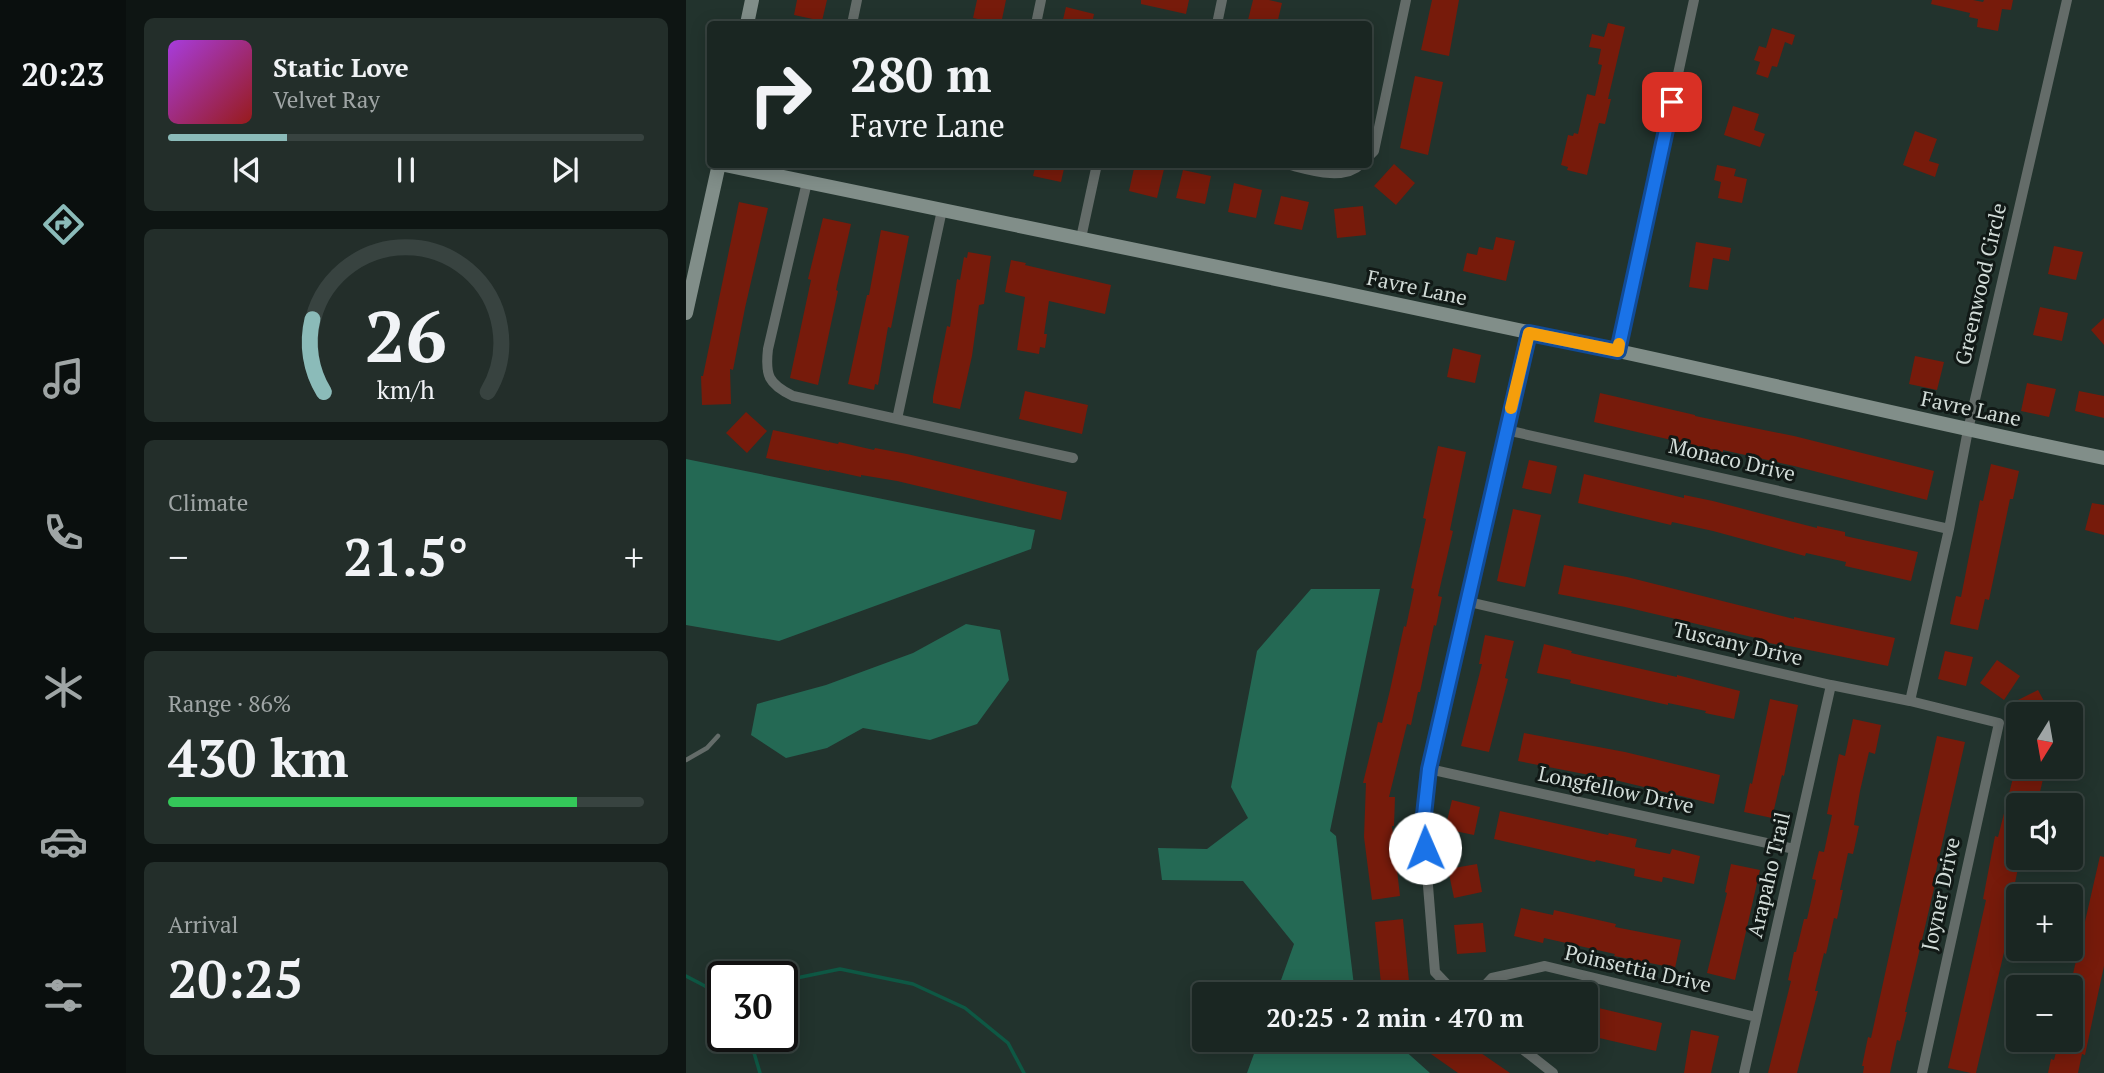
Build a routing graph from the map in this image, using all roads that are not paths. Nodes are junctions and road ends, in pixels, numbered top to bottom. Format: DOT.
graph roads {
  1 [pos="752,0"];
  2 [pos="857,0"];
  3 [pos="1041,0"];
  4 [pos="1222,0"];
  5 [pos="1406,0"];
  6 [pos="1694,0"];
  7 [pos="2067,0"];
  8 [pos="748,21"];
  9 [pos="853,21"];
  10 [pos="1037,21"];
  11 [pos="1218,21"];
  12 [pos="1372,153"];
  13 [pos="719,168"];
  14 [pos="739,168"];
  15 [pos="1096,168"];
  16 [pos="1302,168"];
  17 [pos="1356,168"];
  18 [pos="807,182"];
  19 [pos="942,209"];
  20 [pos="1081,238"];
  21 [pos="686,313"];
  22 [pos="1529,333"];
  23 [pos="1618,351"];
  24 [pos="897,419"];
  25 [pos="1506,430"];
  26 [pos="1968,430"];
  27 [pos="1073,458"];
  28 [pos="2104,458"];
  29 [pos="1949,529"];
  30 [pos="1469,602"];
  31 [pos="1831,685"];
  32 [pos="1910,701"];
  33 [pos="1999,723"];
  34 [pos="718,736"];
  35 [pos="686,760"];
  36 [pos="1429,769"];
  37 [pos="1794,849"];
  38 [pos="1445,982"];
  39 [pos="1488,982"];
  40 [pos="1756,1017"];
  41 [pos="1526,1052"];
  42 [pos="1553,1073"];
  43 [pos="1744,1073"];
  44 [pos="1922,1073"];
  1 -- 8 [label="street"];
  2 -- 9 [label="street"];
  3 -- 10 [label="street"];
  4 -- 11 [label="street"];
  5 -- 12 [label="street"];
  6 -- 23 [label="street"];
  7 -- 26 [label="street, Greenwood Circle"];
  13 -- 21 [label="street"];
  14 -- 18 [label="street, Favre Lane"];
  15 -- 20 [label="street"];
  16 -- 17 [label="street"];
  18 -- 19 [label="street, Favre Lane"];
  18 -- 24 [label="street"];
  19 -- 20 [label="street, Favre Lane"];
  19 -- 24 [label="street"];
  20 -- 22 [label="street, Favre Lane"];
  22 -- 23 [label="street, Favre Lane"];
  22 -- 25 [label="street"];
  23 -- 26 [label="street, Favre Lane"];
  24 -- 27 [label="street"];
  25 -- 29 [label="street, Monaco Drive"];
  25 -- 30 [label="street"];
  26 -- 28 [label="street, Favre Lane"];
  26 -- 29 [label="street, Greenwood Circle"];
  29 -- 32 [label="street, Greenwood Circle"];
  30 -- 31 [label="street, Tuscany Drive"];
  30 -- 36 [label="street"];
  31 -- 32 [label="street, Tuscany Drive"];
  31 -- 37 [label="street, Arapaho Trail"];
  32 -- 33 [label="street, Tuscany Drive"];
  33 -- 44 [label="street, Joyner Drive"];
  34 -- 35 [label="lane"];
  36 -- 37 [label="street, Longfellow Drive"];
  36 -- 38 [label="street"];
  37 -- 40 [label="street, Arapaho Trail"];
  39 -- 40 [label="street, Poinsettia Drive"];
  40 -- 43 [label="street, Arapaho Trail"];
  41 -- 42 [label="street"];
}
